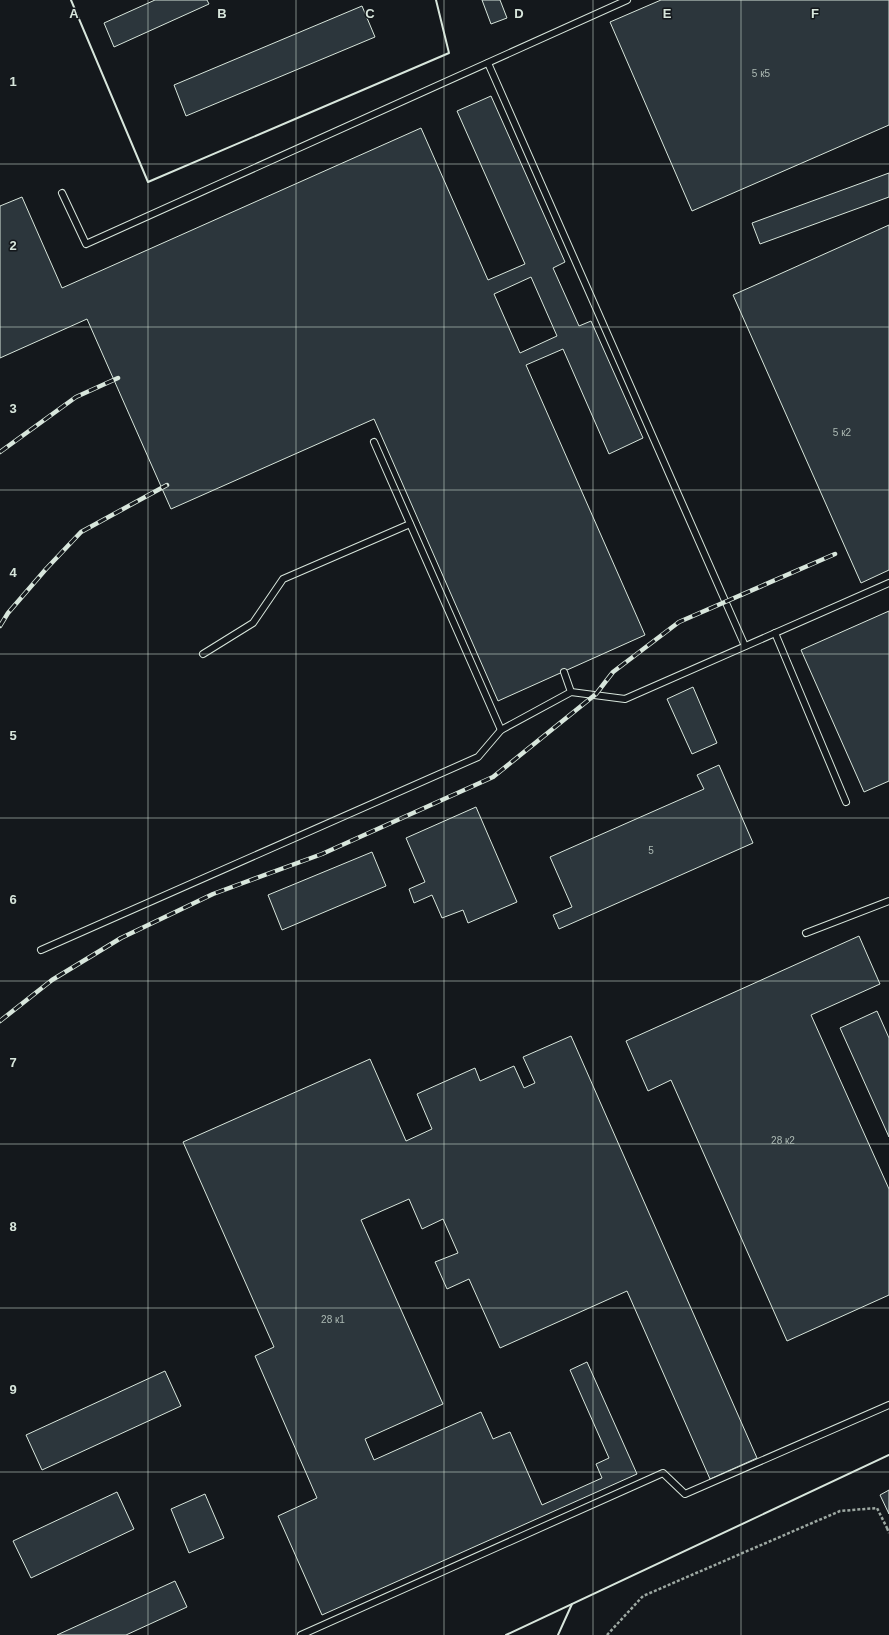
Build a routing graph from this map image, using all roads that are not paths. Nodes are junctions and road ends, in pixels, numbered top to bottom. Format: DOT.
graph roads {
  1 [pos="627,0"];
  2 [pos="488,63"];
  3 [pos="62,193"];
  4 [pos="374,442"];
  5 [pos="410,524"];
  6 [pos="889,583"];
  7 [pos="775,633"];
  8 [pos="745,646"];
  9 [pos="203,654"];
  10 [pos="564,672"];
  11 [pos="572,692"];
  12 [pos="501,730"];
  13 [pos="846,802"];
  14 [pos="889,901"];
  15 [pos="806,933"];
  16 [pos="41,950"];
  17 [pos="889,1405"];
  18 [pos="301,1635"];
  1 -- 2 [label="lane"];
  2 -- 3 [label="lane"];
  2 -- 8 [label="lane"];
  4 -- 5 [label="lane"];
  5 -- 9 [label="lane"];
  5 -- 12 [label="lane"];
  6 -- 7 [label="lane"];
  7 -- 8 [label="lane"];
  7 -- 13 [label="lane"];
  8 -- 11 [label="lane"];
  10 -- 11 [label="lane"];
  11 -- 12 [label="lane"];
  12 -- 16 [label="lane"];
  14 -- 15 [label="lane"];
  17 -- 18 [label="lane"];
}
